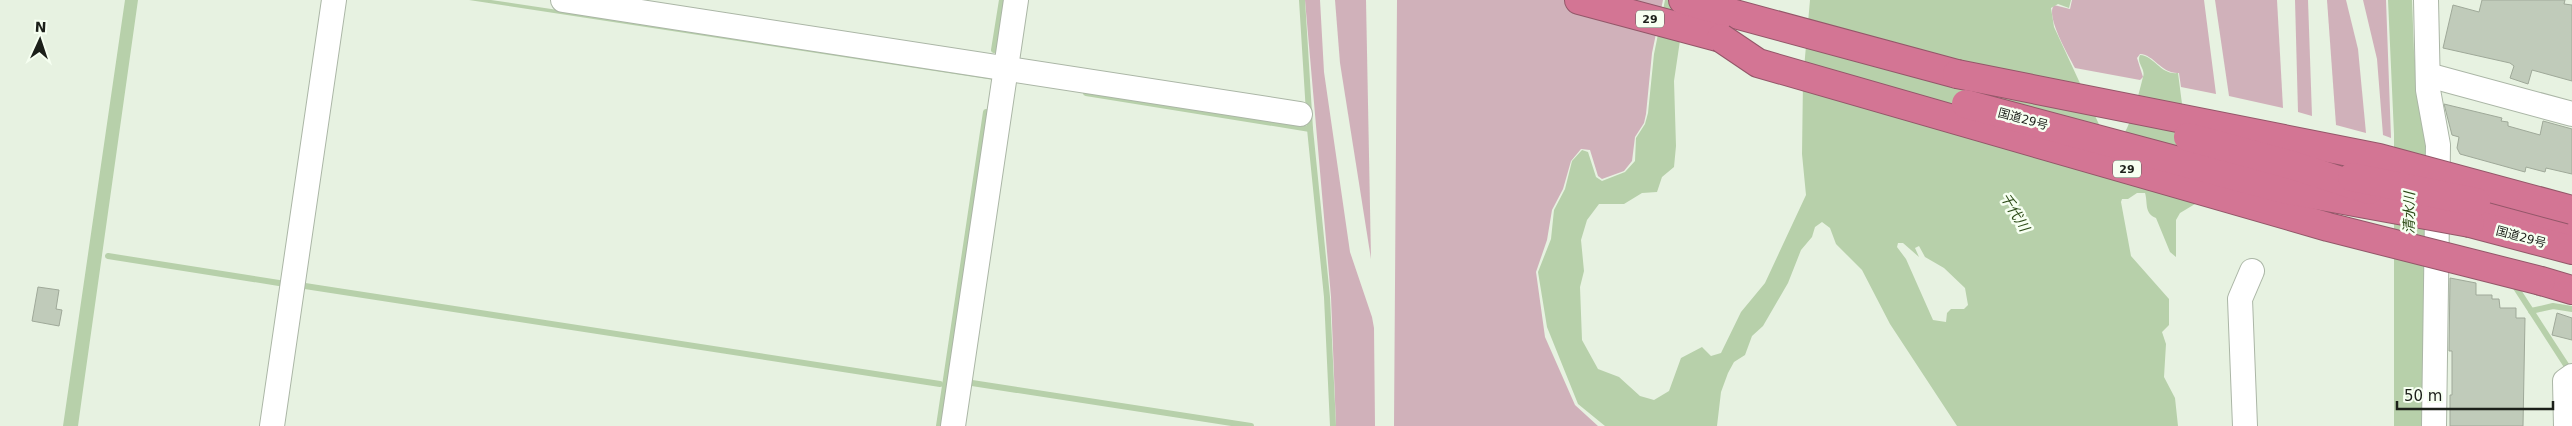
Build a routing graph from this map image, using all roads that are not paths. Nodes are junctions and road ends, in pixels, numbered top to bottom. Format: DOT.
graph roads {
  1 [pos="334,0"];
  2 [pos="564,0"];
  3 [pos="1016,0"];
  4 [pos="1579,0"];
  5 [pos="1683,0"];
  6 [pos="2426,0"];
  7 [pos="1721,38"];
  8 [pos="1005,67"];
  9 [pos="1957,74"];
  10 [pos="2428,75"];
  11 [pos="1300,114"];
  12 [pos="2572,114"];
  13 [pos="2572,210"];
  14 [pos="2473,213"];
  15 [pos="2572,229"];
  16 [pos="2572,250"];
  17 [pos="2252,271"];
  18 [pos="2572,290"];
  19 [pos="2572,376"];
  20 [pos="272,426"];
  21 [pos="953,426"];
  22 [pos="2245,426"];
  23 [pos="2434,426"];
  24 [pos="2566,426"];
  1 -- 20 [label="street"];
  2 -- 8 [label="street"];
  3 -- 8 [label="street"];
  4 -- 7 [label="highway, 国道29号 / 29"];
  5 -- 9 [label="highway, 国道29号 / 29"];
  6 -- 10 [label="street"];
  7 -- 14 [label="highway, 国道29号 / 29, bridge"];
  7 -- 18 [label="highway, 29, bridge"];
  8 -- 11 [label="street"];
  8 -- 21 [label="street"];
  9 -- 13 [label="highway, 29, bridge"];
  9 -- 14 [label="highway, 国道29号 / 29, bridge"];
  10 -- 12 [label="street"];
  10 -- 23 [label="street"];
  14 -- 15 [label="highway, 29"];
  14 -- 16 [label="highway, 国道29号 / 29"];
  17 -- 22 [label="street"];
  19 -- 24 [label="street"];
}
